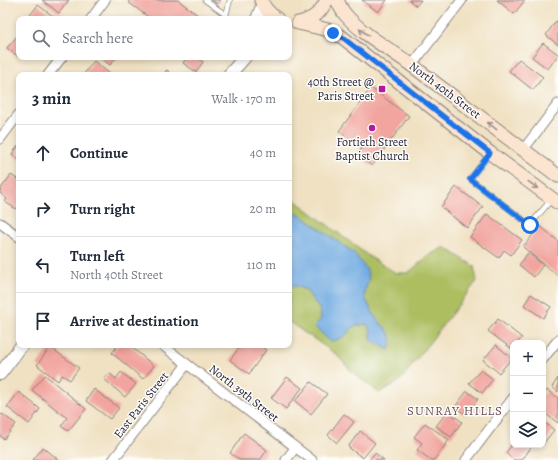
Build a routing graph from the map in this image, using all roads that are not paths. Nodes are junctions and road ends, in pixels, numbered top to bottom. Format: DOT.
graph roads {
  1 [pos="105,0"];
  2 [pos="205,0"];
  3 [pos="230,0"];
  4 [pos="327,0"];
  5 [pos="336,0"];
  6 [pos="462,0"];
  7 [pos="262,2"];
  8 [pos="93,16"];
  9 [pos="225,16"];
  10 [pos="226,16"];
  11 [pos="258,16"];
  12 [pos="273,16"];
  13 [pos="293,23"];
  14 [pos="60,60"];
  15 [pos="237,60"];
  16 [pos="242,60"];
  17 [pos="412,65"];
  18 [pos="50,72"];
  19 [pos="231,72"];
  20 [pos="231,72"];
  21 [pos="558,104"];
  22 [pos="16,118"];
  23 [pos="0,139"];
  24 [pos="523,150"];
  25 [pos="490,153"];
  26 [pos="558,176"];
  27 [pos="555,201"];
  28 [pos="0,223"];
  29 [pos="16,235"];
  30 [pos="558,340"];
  31 [pos="20,348"];
  32 [pos="166,348"];
  33 [pos="546,356"];
  34 [pos="187,364"];
  35 [pos="0,374"];
  36 [pos="510,402"];
  37 [pos="295,448"];
  38 [pos="113,460"];
  39 [pos="286,460"];
  40 [pos="312,460"];
  41 [pos="466,460"];
  1 -- 8 [label="street"];
  2 -- 9 [label="lane"];
  3 -- 10 [label="lane"];
  4 -- 13 [label="main road"];
  17 -- 5 [label="main road, North 40th Street, one-way"];
  6 -- 17 [label="street"];
  7 -- 11 [label="street"];
  7 -- 12 [label="main road"];
  13 -- 25 [label="main road, North 40th Street"];
  14 -- 18 [label="street"];
  15 -- 19 [label="street"];
  16 -- 20 [label="street"];
  24 -- 17 [label="main road, North 40th Street, one-way"];
  21 -- 24 [label="street"];
  22 -- 23 [label="street"];
  24 -- 26 [label="main road, North 40th Street"];
  25 -- 27 [label="main road, North 40th Street, one-way"];
  25 -- 27 [label="lane"];
  28 -- 29 [label="street"];
  30 -- 33 [label="street"];
  31 -- 35 [label="street"];
  32 -- 34 [label="street, North 39th Street"];
  34 -- 37 [label="street, North 39th Street"];
  34 -- 38 [label="street, East Paris Street"];
  36 -- 41 [label="street"];
  37 -- 39 [label="street"];
  37 -- 40 [label="street, North 39th Street"];
}
